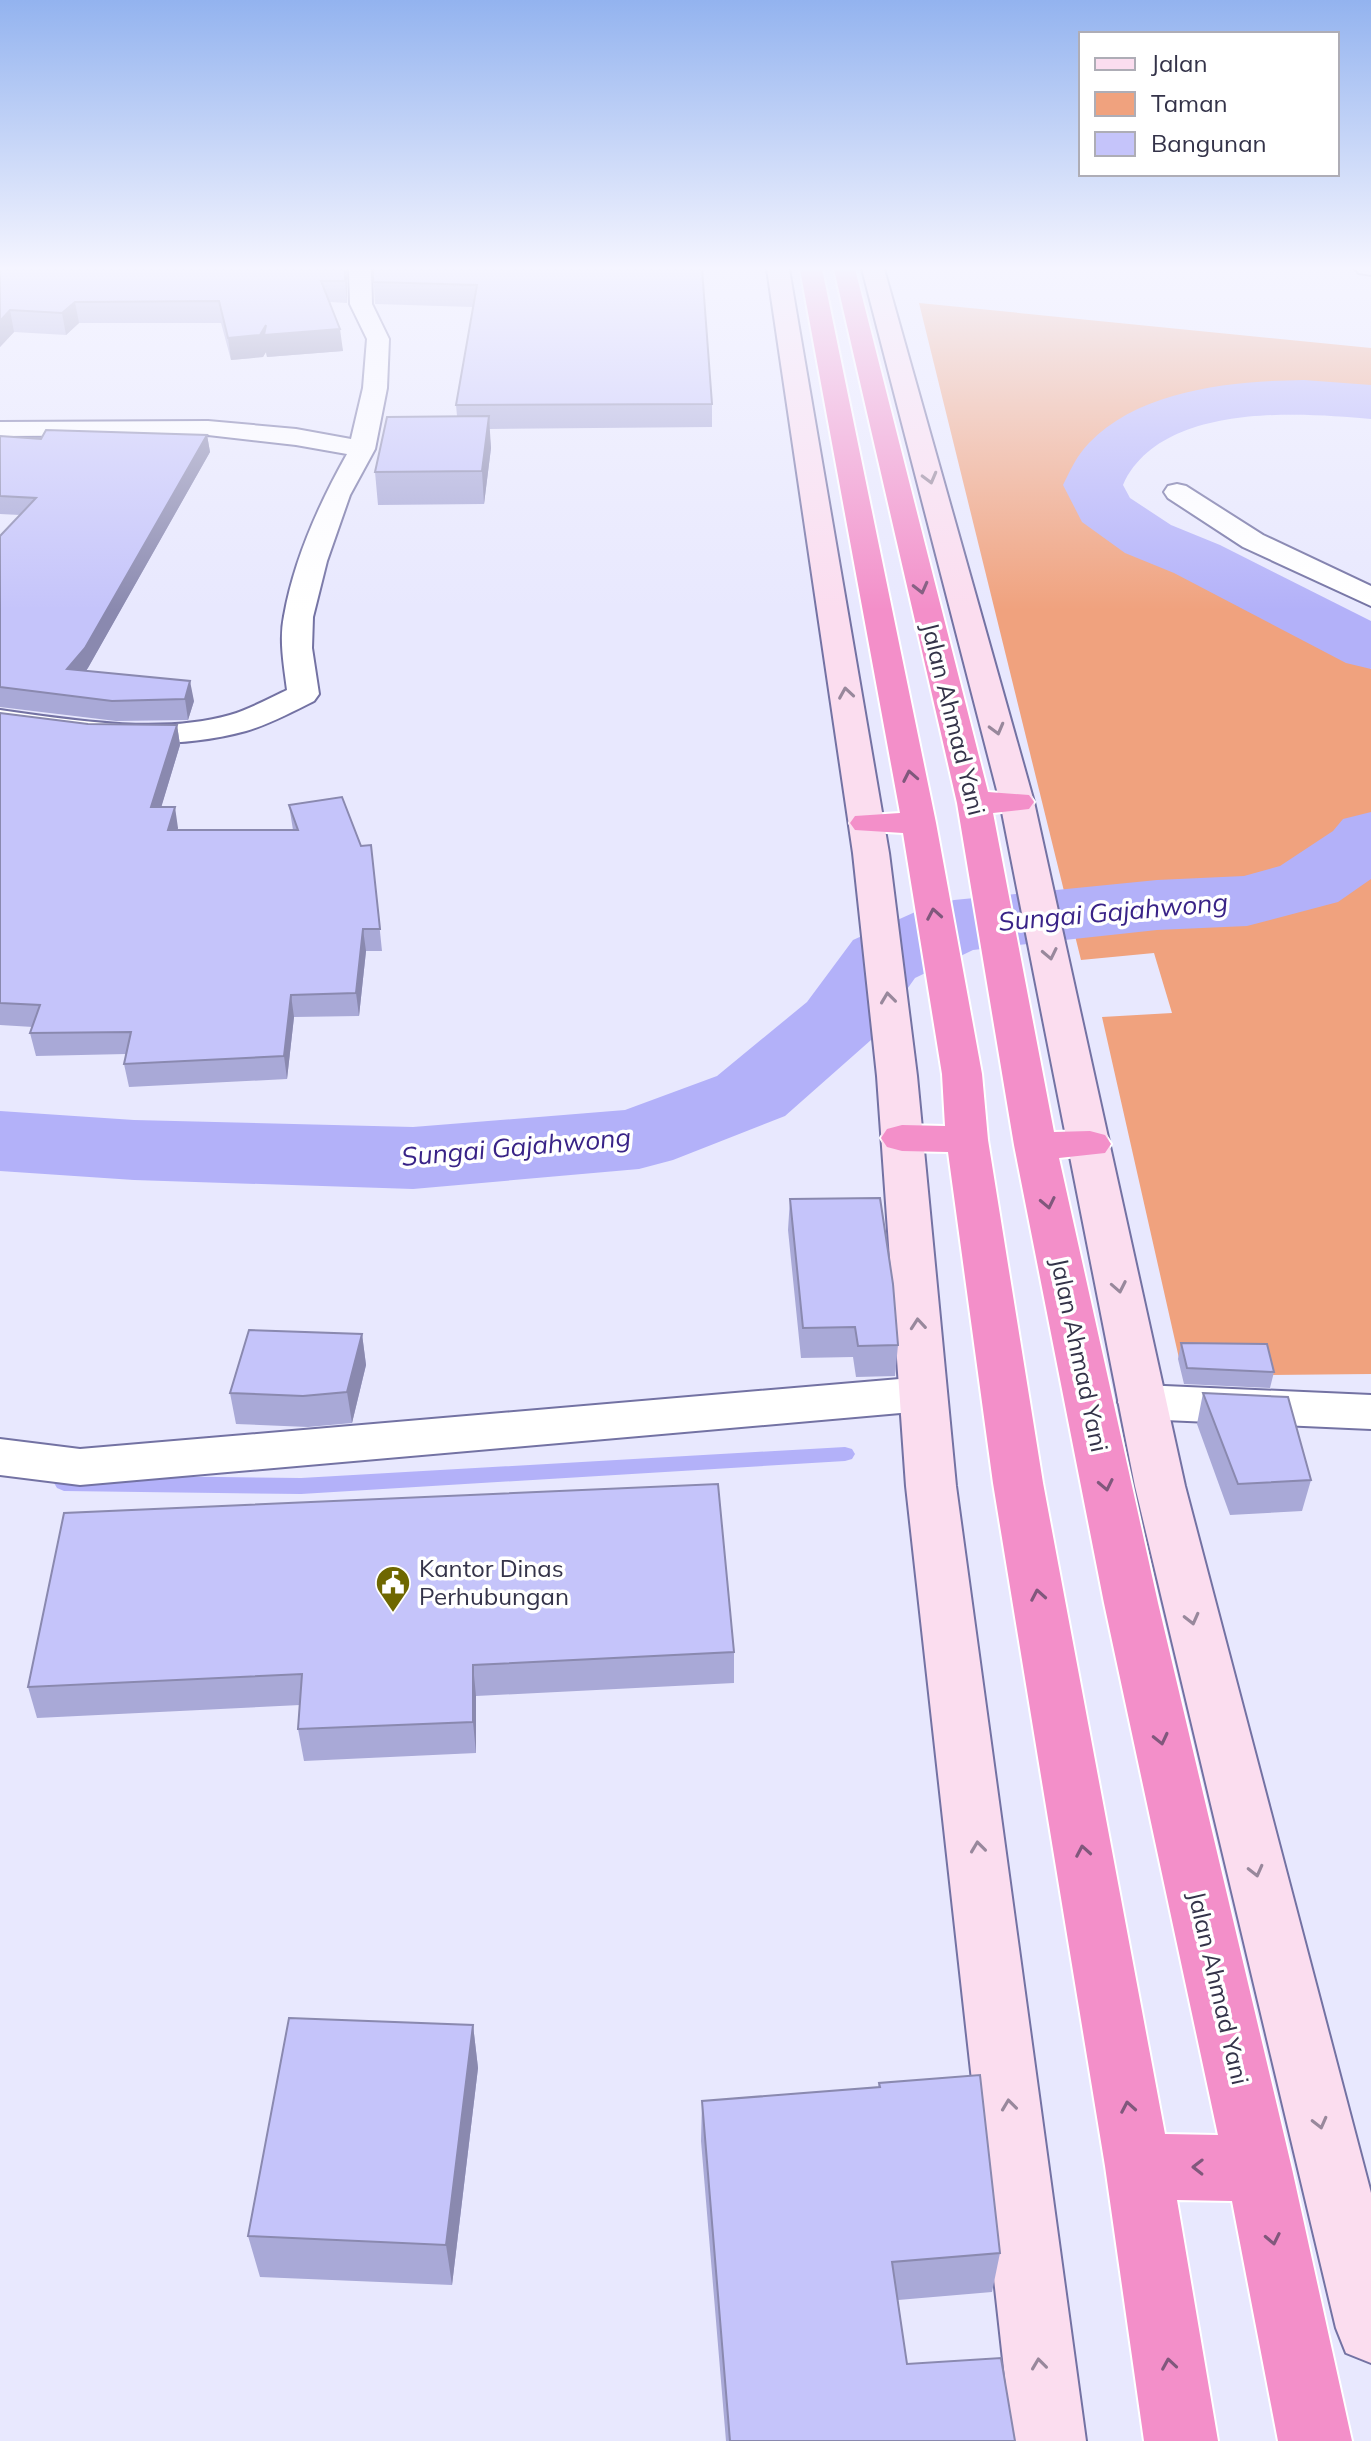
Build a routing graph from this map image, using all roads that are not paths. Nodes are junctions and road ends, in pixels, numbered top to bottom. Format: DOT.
graph roads {
  1 [pos="375,383"];
  2 [pos="796,383"];
  3 [pos="833,383"];
  4 [pos="870,383"];
  5 [pos="904,383"];
  6 [pos="0,429"];
  7 [pos="362,449"];
  8 [pos="1177,492"];
  9 [pos="1371,597"];
  10 [pos="0,720"];
  11 [pos="1017,802"];
  12 [pos="974,803"];
  13 [pos="869,838"];
  14 [pos="921,838"];
  15 [pos="1049,1072"];
  16 [pos="902,1138"];
  17 [pos="967,1140"];
  18 [pos="1090,1144"];
  19 [pos="1035,1145"];
  20 [pos="923,1394"];
  21 [pos="1142,1402"];
  22 [pos="1371,1412"];
  23 [pos="0,1457"];
  24 [pos="1138,2166"];
  25 [pos="1259,2169"];
  26 [pos="1371,2328"];
  27 [pos="1049,2441"];
  28 [pos="1181,2441"];
  29 [pos="1315,2441"];
  1 -- 7 [label="street"];
  13 -- 2 [label="street, one-way"];
  14 -- 3 [label="highway, Jalan Ahmad Yani, one-way"];
  4 -- 12 [label="highway, Jalan Ahmad Yani, one-way"];
  5 -- 11 [label="street, one-way"];
  6 -- 7 [label="street"];
  7 -- 10 [label="street"];
  8 -- 9 [label="street"];
  11 -- 12 [label="highway"];
  11 -- 15 [label="street, one-way"];
  12 -- 15 [label="highway, Jalan Ahmad Yani"];
  13 -- 14 [label="highway"];
  16 -- 13 [label="street, one-way"];
  17 -- 14 [label="highway, Jalan Ahmad Yani, one-way"];
  15 -- 18 [label="street"];
  15 -- 19 [label="highway, Jalan Ahmad Yani"];
  16 -- 17 [label="highway"];
  20 -- 16 [label="street, one-way"];
  24 -- 17 [label="highway, Jalan Ahmad Yani, one-way"];
  18 -- 19 [label="highway"];
  18 -- 21 [label="street, one-way"];
  19 -- 25 [label="highway, Jalan Ahmad Yani, one-way"];
  20 -- 23 [label="street"];
  27 -- 20 [label="street, one-way"];
  21 -- 22 [label="street"];
  21 -- 26 [label="street, one-way"];
  25 -- 24 [label="highway, one-way"];
  28 -- 24 [label="highway, Jalan Ahmad Yani, one-way"];
  25 -- 29 [label="highway, Jalan Ahmad Yani, one-way"];
}
